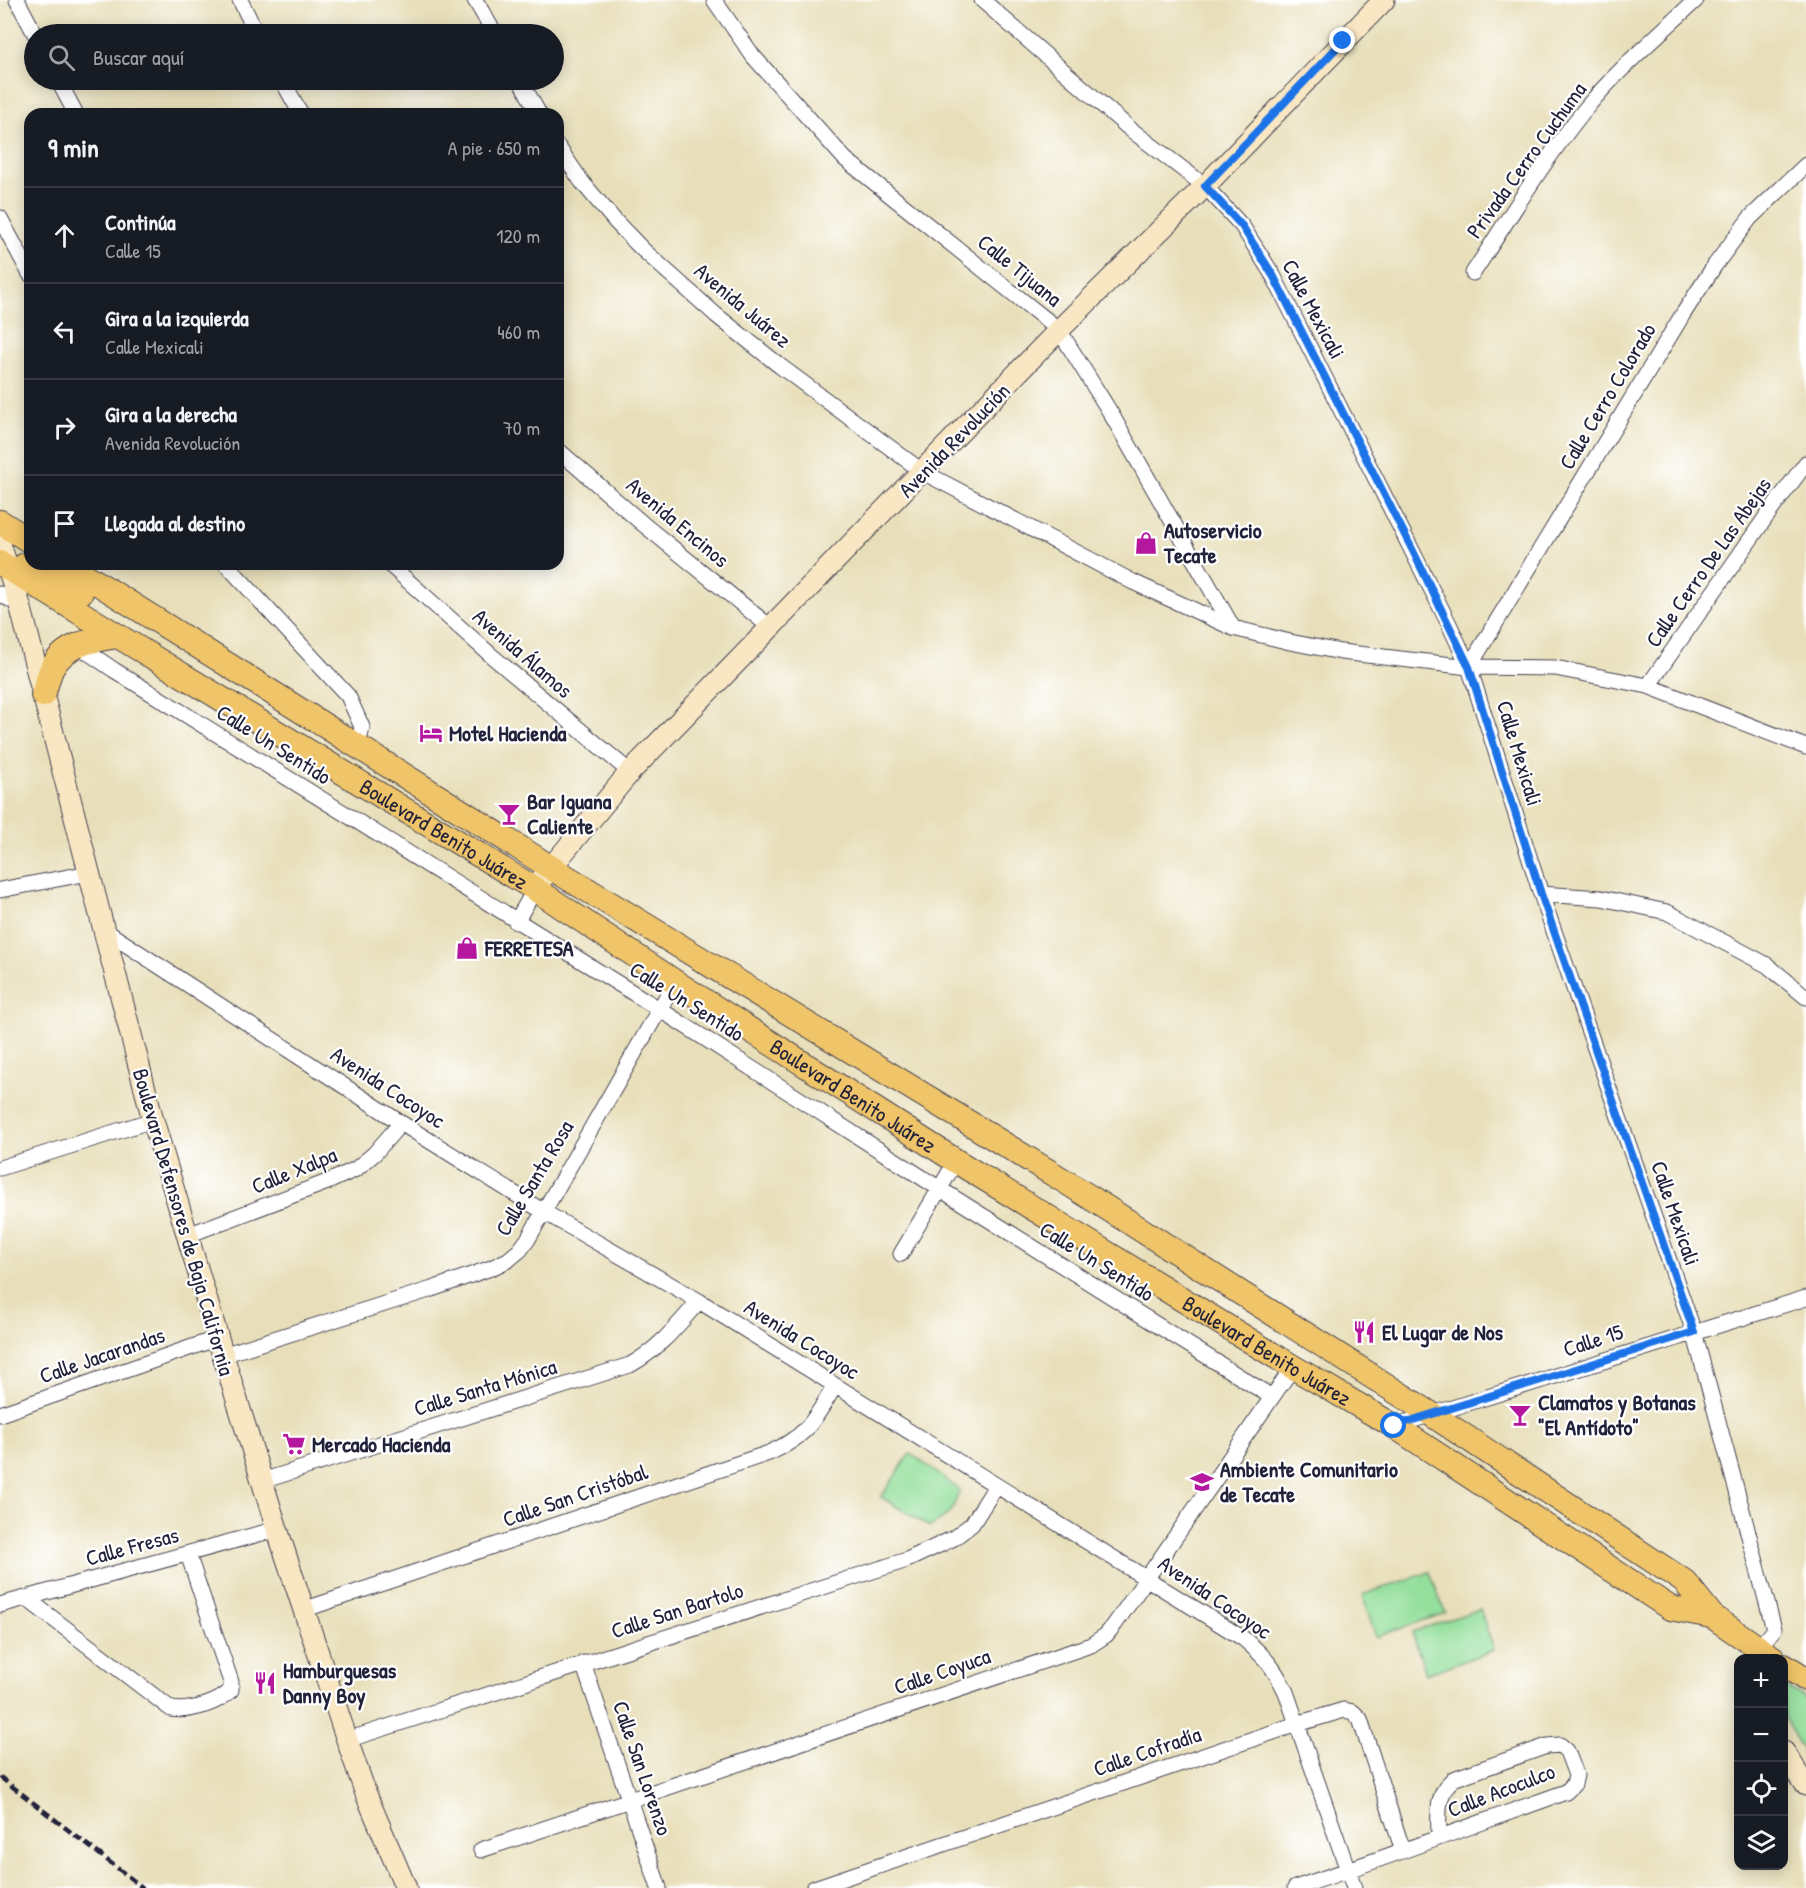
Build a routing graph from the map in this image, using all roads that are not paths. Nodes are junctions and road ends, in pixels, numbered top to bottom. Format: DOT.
graph roads {
  1 [pos="17,0"];
  2 [pos="240,0"];
  3 [pos="475,0"];
  4 [pos="714,0"];
  5 [pos="982,0"];
  6 [pos="1384,0"];
  7 [pos="1696,0"];
  8 [pos="30,24"];
  9 [pos="252,24"];
  10 [pos="489,24"];
  11 [pos="63,90"];
  12 [pos="288,90"];
  13 [pos="526,90"];
  14 [pos="73,108"];
  15 [pos="298,108"];
  16 [pos="536,108"];
  17 [pos="564,156"];
  18 [pos="1806,165"];
  19 [pos="1205,186"];
  20 [pos="0,218"];
  21 [pos="24,263"];
  22 [pos="1473,273"];
  23 [pos="1059,330"];
  24 [pos="564,455"];
  25 [pos="1806,463"];
  26 [pos="923,472"];
  27 [pos="0,522"];
  28 [pos="24,537"];
  29 [pos="0,544"];
  30 [pos="24,565"];
  31 [pos="8,567"];
  32 [pos="44,570"];
  33 [pos="77,570"];
  34 [pos="231,570"];
  35 [pos="396,570"];
  36 [pos="0,594"];
  37 [pos="20,605"];
  38 [pos="134,606"];
  39 [pos="770,627"];
  40 [pos="1233,628"];
  41 [pos="118,636"];
  42 [pos="77,645"];
  43 [pos="1469,667"];
  44 [pos="1648,686"];
  45 [pos="44,695"];
  46 [pos="358,747"];
  47 [pos="1806,747"];
  48 [pos="630,772"];
  49 [pos="550,867"];
  50 [pos="89,873"];
  51 [pos="535,889"];
  52 [pos="0,890"];
  53 [pos="1541,894"];
  54 [pos="516,922"];
  55 [pos="104,930"];
  56 [pos="675,982"];
  57 [pos="1806,997"];
  58 [pos="659,1009"];
  59 [pos="153,1120"];
  60 [pos="401,1123"];
  61 [pos="956,1161"];
  62 [pos="0,1168"];
  63 [pos="940,1189"];
  64 [pos="544,1212"];
  65 [pos="188,1235"];
  66 [pos="901,1254"];
  67 [pos="1806,1298"];
  68 [pos="699,1301"];
  69 [pos="1694,1332"];
  70 [pos="220,1346"];
  71 [pos="1293,1366"];
  72 [pos="834,1386"];
  73 [pos="1272,1397"];
  74 [pos="0,1414"];
  75 [pos="1431,1414"];
  76 [pos="1394,1426"];
  77 [pos="262,1481"];
  78 [pos="996,1486"];
  79 [pos="277,1529"];
  80 [pos="188,1554"];
  81 [pos="1147,1577"];
  82 [pos="27,1598"];
  83 [pos="0,1605"];
  84 [pos="303,1610"];
  85 [pos="1712,1616"];
  86 [pos="1760,1654"];
  87 [pos="1763,1654"];
  88 [pos="583,1663"];
  89 [pos="1788,1668"];
  90 [pos="1806,1679"];
  91 [pos="1297,1724"];
  92 [pos="346,1740"];
  93 [pos="1788,1758"];
  94 [pos="1806,1785"];
  95 [pos="631,1801"];
  96 [pos="1439,1838"];
  97 [pos="481,1850"];
  98 [pos="1403,1851"];
  99 [pos="1348,1871"];
  100 [pos="406,1888"];
  101 [pos="659,1888"];
  102 [pos="814,1888"];
  103 [pos="1295,1888"];
  104 [pos="1354,1888"];
  1 -- 8 [label="street"];
  2 -- 9 [label="street"];
  3 -- 10 [label="street"];
  4 -- 23 [label="street, Calle Tijuana"];
  5 -- 19 [label="street, Calle Mexicali"];
  6 -- 19 [label="main road, Avenida Revolución"];
  7 -- 22 [label="street, Privada Cerro Cuchuma"];
  11 -- 14 [label="street"];
  12 -- 15 [label="street"];
  13 -- 16 [label="street"];
  17 -- 26 [label="street, Avenida Juárez"];
  18 -- 43 [label="street, Calle Cerro Colorado"];
  19 -- 23 [label="main road, Avenida Revolución"];
  19 -- 43 [label="street, Calle Mexicali"];
  20 -- 21 [label="street"];
  23 -- 26 [label="main road, Avenida Revolución"];
  23 -- 40 [label="street, Calle Tijuana"];
  24 -- 39 [label="street, Avenida Encinos"];
  25 -- 44 [label="street, Calle Cerro De Las Abejas"];
  26 -- 39 [label="main road, Avenida Revolución"];
  26 -- 40 [label="street, Avenida Juárez"];
  27 -- 28 [label="main road"];
  29 -- 31 [label="main road, Boulevard Defensores de Baja California"];
  30 -- 31 [label="main road"];
  31 -- 37 [label="main road, Boulevard Defensores de Baja California"];
  31 -- 41 [label="main road, Boulevard Benito Juárez"];
  32 -- 38 [label="main road"];
  33 -- 38 [label="main road, Boulevard Benito Juárez"];
  34 -- 46 [label="street"];
  35 -- 48 [label="street, Avenida Álamos"];
  36 -- 37 [label="street"];
  37 -- 45 [label="main road, Boulevard Defensores de Baja California"];
  38 -- 46 [label="main road, Boulevard Benito Juárez"];
  39 -- 48 [label="main road, Avenida Revolución"];
  40 -- 43 [label="street, Avenida Juárez"];
  41 -- 42 [label="main road"];
  41 -- 51 [label="main road, Boulevard Benito Juárez"];
  42 -- 45 [label="main road"];
  42 -- 54 [label="street, Calle Un Sentido"];
  43 -- 44 [label="street, Avenida Juárez"];
  43 -- 53 [label="street, Calle Mexicali"];
  44 -- 47 [label="street, Avenida Juárez"];
  45 -- 50 [label="main road, Boulevard Defensores de Baja California"];
  46 -- 49 [label="main road, Boulevard Benito Juárez"];
  48 -- 49 [label="main road, Avenida Revolución"];
  49 -- 51 [label="main road, Avenida Revolución"];
  49 -- 75 [label="main road, Boulevard Benito Juárez"];
  50 -- 52 [label="street"];
  50 -- 55 [label="main road, Boulevard Defensores de Baja California"];
  51 -- 54 [label="street"];
  51 -- 56 [label="main road, Boulevard Benito Juárez"];
  53 -- 57 [label="street"];
  53 -- 69 [label="street, Calle Mexicali"];
  54 -- 58 [label="street, Calle Un Sentido"];
  55 -- 59 [label="main road, Boulevard Defensores de Baja California"];
  55 -- 60 [label="street, Avenida Cocoyoc"];
  56 -- 58 [label="street, Calle Santa Rosa"];
  56 -- 61 [label="main road, Boulevard Benito Juárez"];
  58 -- 63 [label="street, Calle Un Sentido"];
  58 -- 64 [label="street, Calle Santa Rosa"];
  59 -- 62 [label="street"];
  59 -- 65 [label="main road, Boulevard Defensores de Baja California"];
  60 -- 64 [label="street, Avenida Cocoyoc"];
  60 -- 65 [label="street, Calle Xalpa"];
  61 -- 63 [label="street"];
  61 -- 71 [label="main road, Boulevard Benito Juárez"];
  63 -- 66 [label="street"];
  63 -- 73 [label="street, Calle Un Sentido"];
  64 -- 68 [label="street, Avenida Cocoyoc"];
  64 -- 70 [label="street, Calle Santa Rosa"];
  65 -- 70 [label="main road, Boulevard Defensores de Baja California"];
  67 -- 69 [label="street, Calle 15"];
  68 -- 72 [label="street, Avenida Cocoyoc"];
  68 -- 77 [label="street, Calle Santa Mónica"];
  69 -- 75 [label="street, Calle 15"];
  69 -- 87 [label="street, Calle Mexicali"];
  70 -- 74 [label="street, Calle Jacarandas"];
  70 -- 77 [label="main road, Boulevard Defensores de Baja California"];
  71 -- 73 [label="street, Calle Coyuca"];
  71 -- 76 [label="main road, Boulevard Benito Juárez"];
  72 -- 78 [label="street, Avenida Cocoyoc"];
  72 -- 84 [label="street, Calle San Cristóbal"];
  73 -- 81 [label="street, Calle Coyuca"];
  75 -- 76 [label="street, Calle 15"];
  75 -- 85 [label="main road, Boulevard Benito Juárez"];
  76 -- 85 [label="main road, Boulevard Benito Juárez"];
  77 -- 79 [label="main road, Boulevard Defensores de Baja California"];
  78 -- 81 [label="street, Avenida Cocoyoc"];
  78 -- 88 [label="street, Calle San Bartolo"];
  79 -- 80 [label="street, Calle Fresas"];
  79 -- 84 [label="main road, Boulevard Defensores de Baja California"];
  80 -- 82 [label="street, Calle Fresas"];
  80 -- 82 [label="street"];
  81 -- 91 [label="street, Avenida Cocoyoc"];
  81 -- 95 [label="street, Calle Coyuca"];
  82 -- 83 [label="street, Calle Fresas"];
  84 -- 92 [label="main road, Boulevard Defensores de Baja California"];
  85 -- 86 [label="main road, Boulevard Benito Juárez"];
  88 -- 92 [label="street, Calle San Bartolo"];
  88 -- 95 [label="street, Calle San Lorenzo"];
  89 -- 90 [label="main road"];
  91 -- 98 [label="street, Calle Cofradía"];
  91 -- 99 [label="street, Avenida Cocoyoc"];
  91 -- 102 [label="street, Calle Cofradía"];
  92 -- 100 [label="main road, Boulevard Defensores de Baja California"];
  93 -- 94 [label="main road"];
  95 -- 97 [label="street, Calle Coyuca"];
  95 -- 101 [label="street, Calle San Lorenzo"];
  96 -- 96 [label="street, Calle Acoculco"];
  96 -- 98 [label="street, Calle Acoculco"];
  98 -- 99 [label="street, Calle Acoculco"];
  99 -- 103 [label="street, Calle Acoculco"];
  99 -- 104 [label="street, Avenida Cocoyoc"];
}
